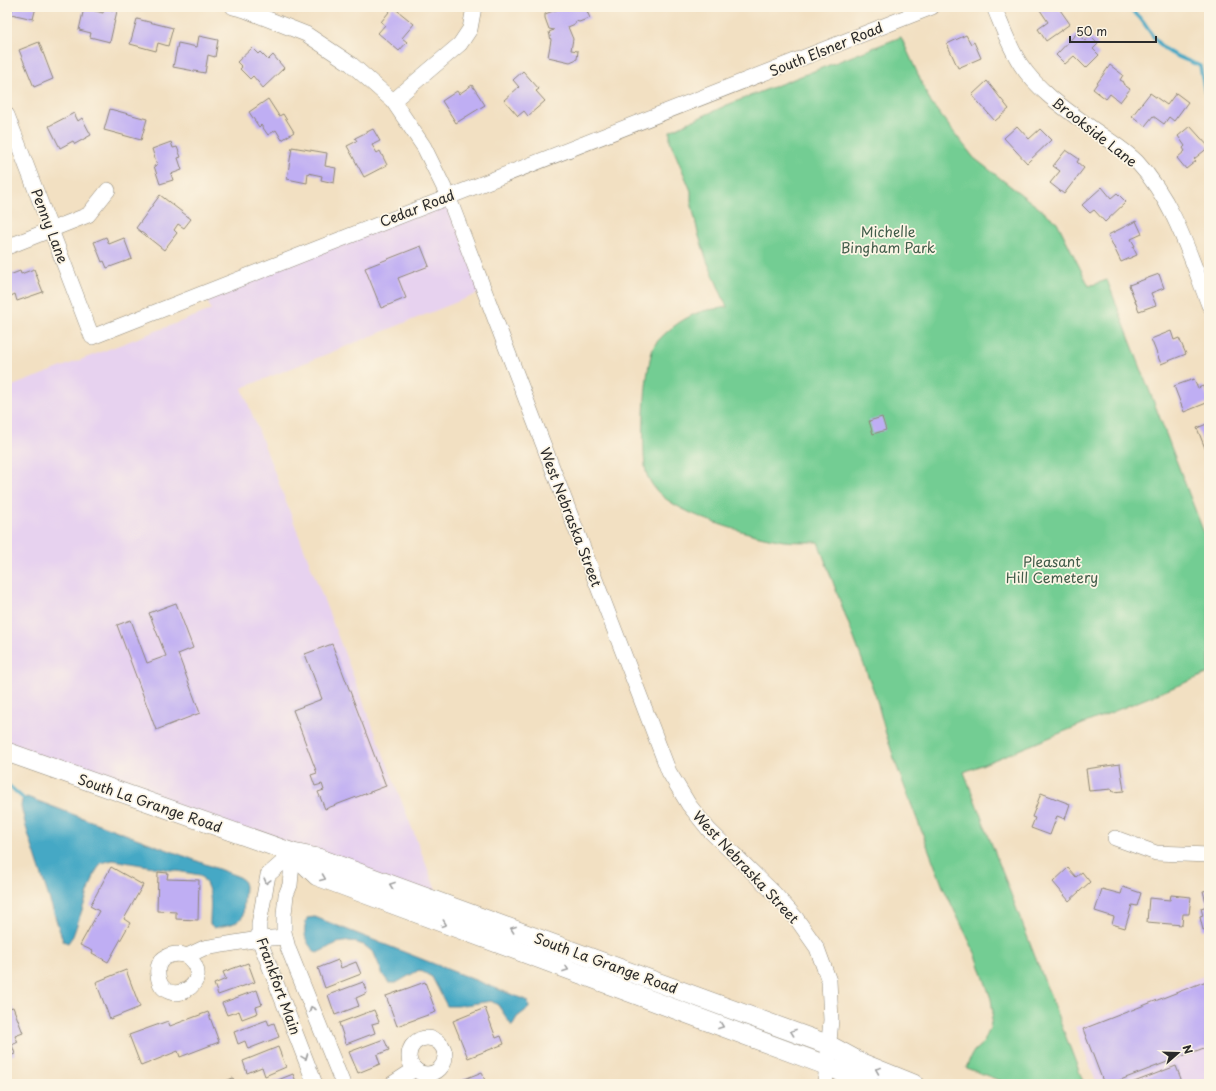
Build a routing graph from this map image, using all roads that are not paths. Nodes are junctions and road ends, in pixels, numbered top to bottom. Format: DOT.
graph roads {
  1 [pos="474,7"];
  2 [pos="932,7"];
  3 [pos="994,7"];
  4 [pos="241,8"];
  5 [pos="743,82"];
  6 [pos="393,101"];
  7 [pos="7,115"];
  8 [pos="108,190"];
  9 [pos="448,196"];
  10 [pos="51,230"];
  11 [pos="7,247"];
  12 [pos="1209,305"];
  13 [pos="92,337"];
  14 [pos="7,752"];
  15 [pos="1115,838"];
  16 [pos="293,853"];
  17 [pos="1209,855"];
  18 [pos="285,937"];
  19 [pos="259,939"];
  20 [pos="188,956"];
  21 [pos="829,1045"];
  22 [pos="415,1069"];
  23 [pos="826,1075"];
  24 [pos="315,1084"];
  25 [pos="343,1084"];
  26 [pos="392,1084"];
  27 [pos="869,1084"];
  28 [pos="914,1084"];
  1 -- 6 [label="street"];
  2 -- 5 [label="street, South Elsner Road"];
  3 -- 12 [label="street, Brookside Lane"];
  4 -- 6 [label="street, West Nebraska Street"];
  5 -- 9 [label="street, Cedar Road"];
  6 -- 9 [label="street, West Nebraska Street"];
  7 -- 10 [label="street, Penny Lane"];
  8 -- 10 [label="street"];
  9 -- 13 [label="street, Cedar Road"];
  9 -- 21 [label="street, West Nebraska Street"];
  10 -- 11 [label="street"];
  10 -- 13 [label="street, Penny Lane"];
  14 -- 16 [label="main road, South La Grange Road"];
  15 -- 17 [label="street"];
  16 -- 18 [label="street, Frankfort Main"];
  16 -- 19 [label="street, Frankfort Main, one-way"];
  21 -- 16 [label="main road, South La Grange Road, one-way"];
  16 -- 23 [label="main road, South La Grange Road, one-way"];
  18 -- 19 [label="street"];
  25 -- 18 [label="street, Frankfort Main, one-way"];
  19 -- 20 [label="street"];
  19 -- 24 [label="street, Frankfort Main, one-way"];
  21 -- 23 [label="street, West Nebraska Street"];
  28 -- 21 [label="main road, South La Grange Road, one-way"];
  22 -- 26 [label="street"];
  23 -- 27 [label="main road, South La Grange Road"];
}
